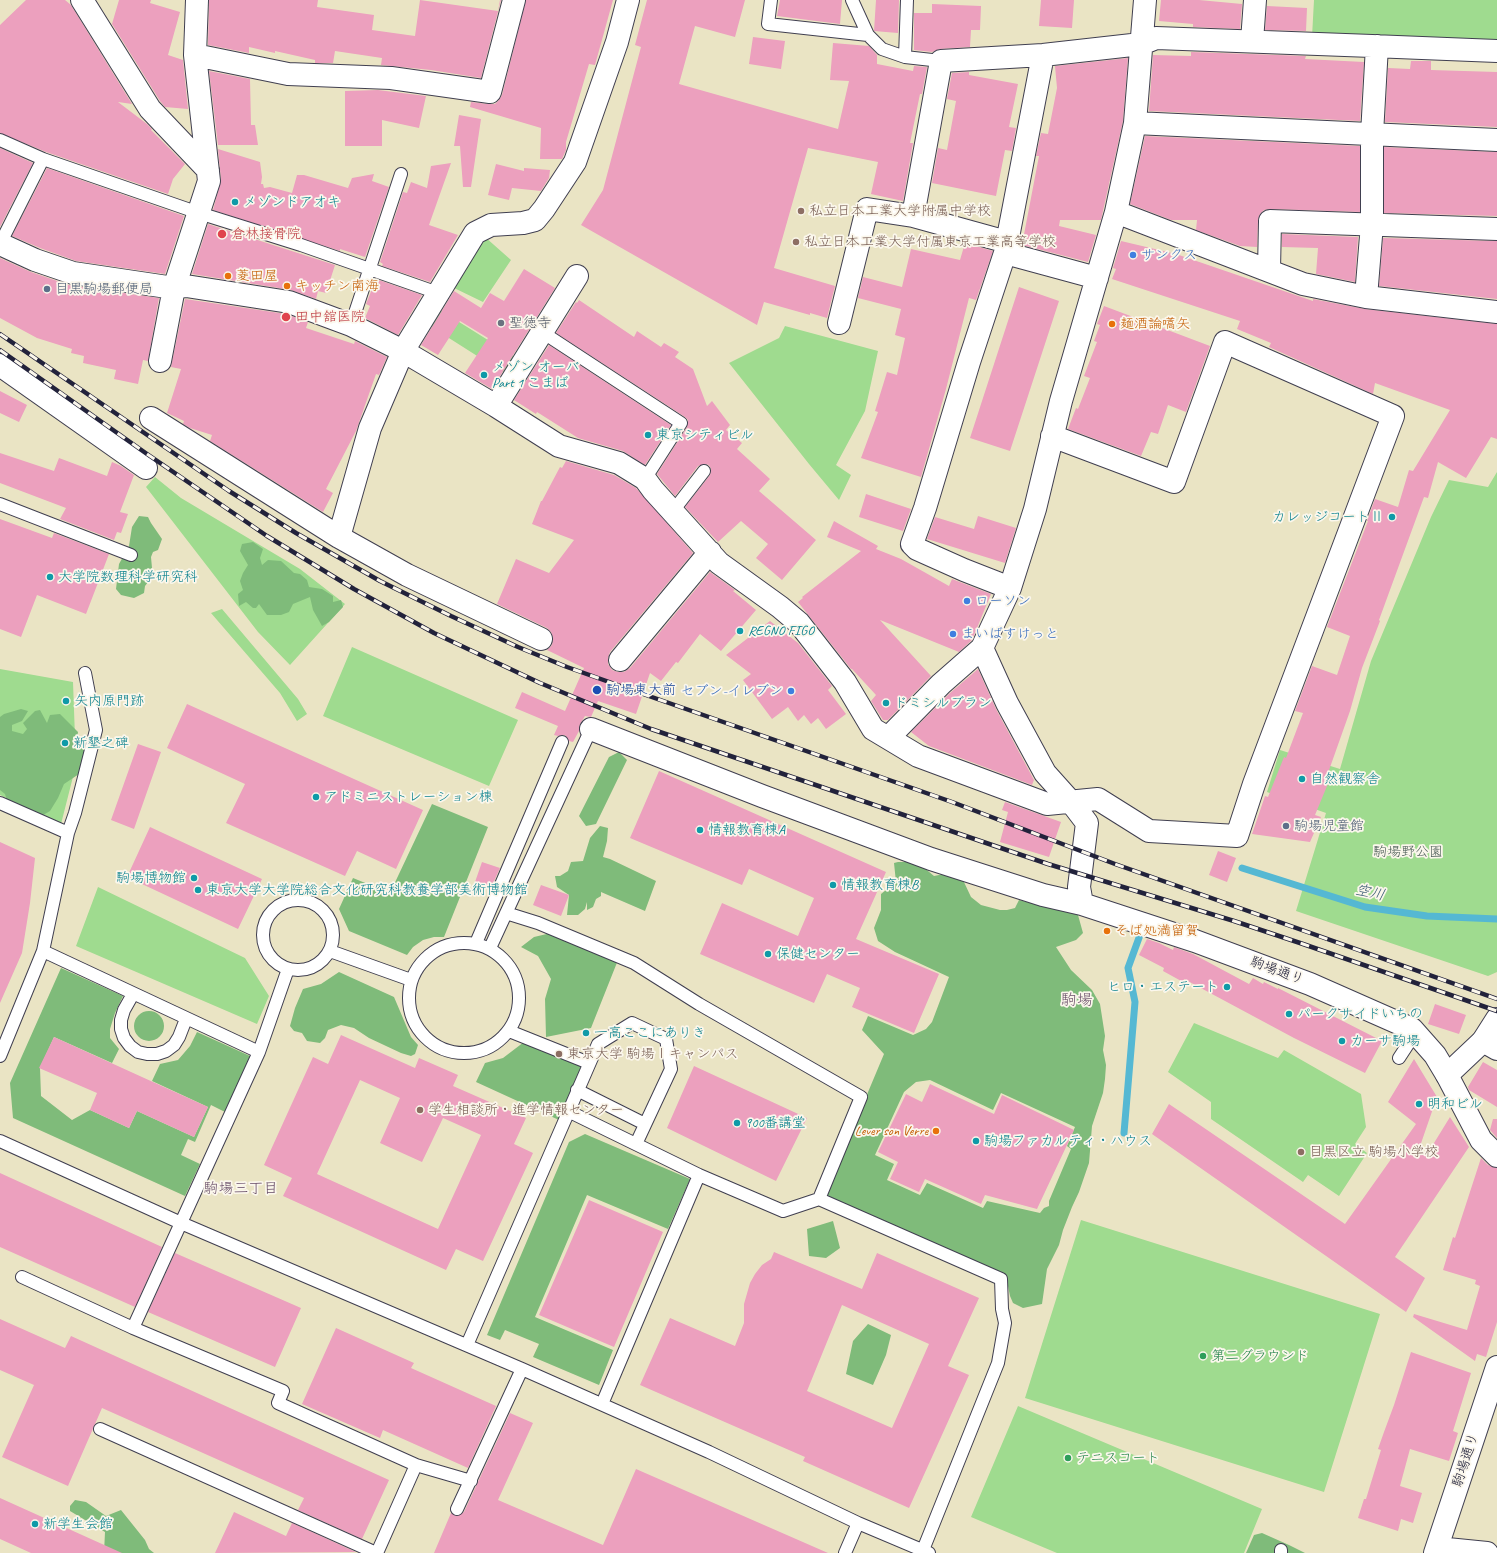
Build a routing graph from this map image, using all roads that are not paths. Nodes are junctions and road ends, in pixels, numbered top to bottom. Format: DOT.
graph roads {
  1 [pos="82,0"];
  2 [pos="197,0"];
  3 [pos="514,0"];
  4 [pos="628,0"];
  5 [pos="771,0"];
  6 [pos="852,0"];
  7 [pos="907,0"];
  8 [pos="1145,0"];
  9 [pos="1255,0"];
  10 [pos="868,35"];
  11 [pos="1252,41"];
  12 [pos="1141,44"];
  13 [pos="1377,46"];
  14 [pos="1497,51"];
  15 [pos="195,55"];
  16 [pos="1042,55"];
  17 [pos="905,57"];
  18 [pos="941,61"];
  19 [pos="1134,123"];
  20 [pos="1372,134"];
  21 [pos="0,140"];
  22 [pos="1497,140"];
  23 [pos="43,159"];
  24 [pos="208,170"];
  25 [pos="401,174"];
  26 [pos="1116,212"];
  27 [pos="199,213"];
  28 [pos="913,216"];
  29 [pos="1372,224"];
  30 [pos="1497,229"];
  31 [pos="0,244"];
  32 [pos="1006,247"];
  33 [pos="370,269"];
  34 [pos="1269,270"];
  35 [pos="577,276"];
  36 [pos="1097,278"];
  37 [pos="174,288"];
  38 [pos="438,294"];
  39 [pos="1366,297"];
  40 [pos="1497,312"];
  41 [pos="839,323"];
  42 [pos="351,326"];
  43 [pos="542,332"];
  44 [pos="403,351"];
  45 [pos="160,362"];
  46 [pos="0,365"];
  47 [pos="496,406"];
  48 [pos="151,418"];
  49 [pos="1052,436"];
  50 [pos="146,468"];
  51 [pos="704,471"];
  52 [pos="645,479"];
  53 [pos="0,504"];
  54 [pos="673,511"];
  55 [pos="339,537"];
  56 [pos="710,552"];
  57 [pos="131,555"];
  58 [pos="1010,588"];
  59 [pos="541,639"];
  60 [pos="982,648"];
  61 [pos="620,660"];
  62 [pos="85,673"];
  63 [pos="591,729"];
  64 [pos="888,738"];
  65 [pos="562,742"];
  66 [pos="1071,802"];
  67 [pos="0,803"];
  68 [pos="68,833"];
  69 [pos="1082,904"];
  70 [pos="506,913"];
  71 [pos="476,943"];
  72 [pos="490,948"];
  73 [pos="43,951"];
  74 [pos="330,952"];
  75 [pos="288,969"];
  76 [pos="411,980"];
  77 [pos="133,994"];
  78 [pos="186,1018"];
  79 [pos="1497,1019"];
  80 [pos="509,1031"];
  81 [pos="1416,1032"];
  82 [pos="1490,1045"];
  83 [pos="259,1052"];
  84 [pos="0,1056"];
  85 [pos="1399,1058"];
  86 [pos="589,1063"];
  87 [pos="1447,1075"];
  88 [pos="577,1090"];
  89 [pos="568,1111"];
  90 [pos="645,1124"];
  91 [pos="0,1141"];
  92 [pos="636,1144"];
  93 [pos="1497,1156"];
  94 [pos="699,1174"];
  95 [pos="819,1199"];
  96 [pos="181,1223"];
  97 [pos="22,1277"];
  98 [pos="134,1328"];
  99 [pos="467,1345"];
  100 [pos="1497,1367"];
  101 [pos="522,1369"];
  102 [pos="602,1404"];
  103 [pos="100,1429"];
  104 [pos="416,1465"];
  105 [pos="470,1481"];
  106 [pos="458,1509"];
  107 [pos="858,1523"];
  108 [pos="1436,1551"];
  109 [pos="926,1552"];
  110 [pos="376,1553"];
  111 [pos="845,1553"];
  112 [pos="1487,1553"];
  1 -- 24 [label="street"];
  2 -- 15 [label="street"];
  3 -- 15 [label="street"];
  4 -- 38 [label="street"];
  5 -- 10 [label="lane"];
  6 -- 10 [label="lane"];
  7 -- 17 [label="lane"];
  8 -- 12 [label="street"];
  9 -- 11 [label="street"];
  10 -- 17 [label="lane"];
  11 -- 12 [label="street"];
  11 -- 13 [label="street"];
  12 -- 16 [label="street"];
  12 -- 19 [label="street"];
  13 -- 14 [label="street"];
  13 -- 20 [label="street"];
  15 -- 24 [label="street"];
  16 -- 18 [label="street"];
  16 -- 32 [label="street"];
  17 -- 18 [label="lane"];
  18 -- 28 [label="street"];
  19 -- 20 [label="street"];
  19 -- 26 [label="street"];
  20 -- 22 [label="street"];
  20 -- 29 [label="street"];
  21 -- 23 [label="lane"];
  23 -- 27 [label="lane"];
  23 -- 31 [label="lane"];
  24 -- 27 [label="street"];
  25 -- 33 [label="lane"];
  26 -- 34 [label="street"];
  26 -- 36 [label="street"];
  27 -- 33 [label="lane"];
  27 -- 37 [label="street"];
  28 -- 32 [label="street"];
  28 -- 41 [label="street"];
  29 -- 30 [label="street"];
  29 -- 34 [label="street"];
  29 -- 39 [label="street"];
  31 -- 37 [label="street"];
  32 -- 36 [label="street"];
  32 -- 58 [label="street"];
  33 -- 38 [label="lane"];
  33 -- 42 [label="lane"];
  34 -- 39 [label="street"];
  35 -- 43 [label="street"];
  36 -- 49 [label="street"];
  37 -- 42 [label="street"];
  37 -- 45 [label="street"];
  38 -- 44 [label="street"];
  39 -- 40 [label="street"];
  42 -- 44 [label="street"];
  43 -- 47 [label="street"];
  43 -- 52 [label="lane"];
  44 -- 47 [label="street"];
  44 -- 55 [label="street"];
  46 -- 50 [label="street"];
  47 -- 52 [label="street"];
  48 -- 55 [label="street"];
  49 -- 58 [label="street"];
  49 -- 66 [label="street"];
  51 -- 54 [label="lane"];
  52 -- 54 [label="street"];
  53 -- 57 [label="lane"];
  54 -- 56 [label="street"];
  55 -- 59 [label="street"];
  56 -- 61 [label="street"];
  56 -- 64 [label="street"];
  58 -- 60 [label="street"];
  60 -- 64 [label="street"];
  60 -- 66 [label="street"];
  62 -- 68 [label="lane"];
  63 -- 69 [label="street, 駒場通り"];
  63 -- 70 [label="lane"];
  64 -- 66 [label="street"];
  65 -- 71 [label="lane"];
  66 -- 69 [label="street"];
  67 -- 68 [label="lane"];
  68 -- 73 [label="lane"];
  69 -- 81 [label="street, 駒場通り"];
  70 -- 72 [label="lane"];
  70 -- 95 [label="lane"];
  71 -- 72 [label="lane"];
  71 -- 76 [label="lane"];
  72 -- 80 [label="lane"];
  73 -- 77 [label="lane"];
  73 -- 84 [label="lane"];
  74 -- 75 [label="lane"];
  74 -- 75 [label="lane"];
  74 -- 76 [label="lane"];
  75 -- 83 [label="lane"];
  76 -- 80 [label="lane"];
  77 -- 78 [label="lane"];
  77 -- 78 [label="lane"];
  78 -- 83 [label="lane"];
  79 -- 82 [label="street"];
  80 -- 86 [label="lane"];
  81 -- 85 [label="lane"];
  81 -- 87 [label="street, 駒場通り"];
  82 -- 87 [label="street"];
  83 -- 96 [label="lane"];
  86 -- 88 [label="lane"];
  86 -- 90 [label="lane"];
  87 -- 93 [label="street, 駒場通り"];
  88 -- 89 [label="lane"];
  88 -- 90 [label="lane"];
  89 -- 92 [label="lane"];
  89 -- 99 [label="lane"];
  90 -- 92 [label="lane"];
  91 -- 96 [label="lane"];
  92 -- 94 [label="lane"];
  94 -- 95 [label="lane"];
  94 -- 102 [label="lane"];
  95 -- 109 [label="lane"];
  96 -- 98 [label="lane"];
  96 -- 99 [label="lane"];
  97 -- 98 [label="lane"];
  98 -- 104 [label="lane"];
  99 -- 101 [label="lane"];
  100 -- 108 [label="street, 駒場通り"];
  101 -- 102 [label="lane"];
  101 -- 105 [label="lane"];
  102 -- 107 [label="lane"];
  103 -- 110 [label="lane"];
  104 -- 105 [label="lane"];
  104 -- 110 [label="lane"];
  105 -- 106 [label="lane"];
  107 -- 109 [label="lane"];
  107 -- 111 [label="lane"];
  108 -- 112 [label="street"];
}
